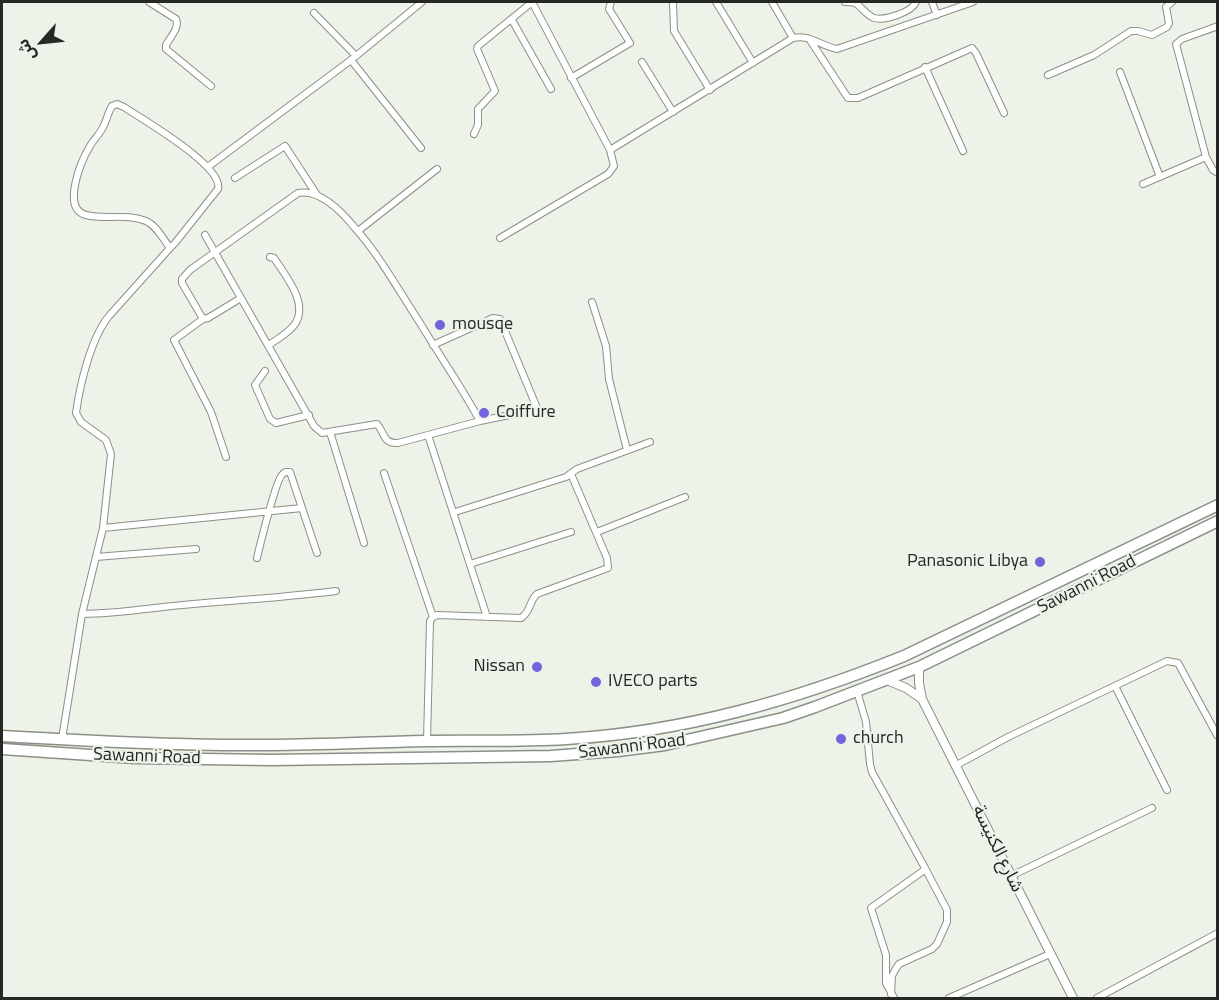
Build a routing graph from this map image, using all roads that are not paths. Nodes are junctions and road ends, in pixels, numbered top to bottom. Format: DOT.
graph roads {
  1 [pos="149,2"];
  2 [pos="423,2"];
  3 [pos="532,2"];
  4 [pos="611,2"];
  5 [pos="673,2"];
  6 [pos="716,2"];
  7 [pos="772,2"];
  8 [pos="845,2"];
  9 [pos="916,2"];
  10 [pos="932,2"];
  11 [pos="973,2"];
  12 [pos="1172,2"];
  13 [pos="314,13"];
  14 [pos="937,15"];
  15 [pos="512,20"];
  16 [pos="1218,26"];
  17 [pos="793,38"];
  18 [pos="810,39"];
  19 [pos="353,58"];
  20 [pos="642,62"];
  21 [pos="753,63"];
  22 [pos="925,67"];
  23 [pos="1120,72"];
  24 [pos="1048,75"];
  25 [pos="571,78"];
  26 [pos="211,86"];
  27 [pos="551,89"];
  28 [pos="710,90"];
  29 [pos="673,112"];
  30 [pos="1004,113"];
  31 [pos="474,135"];
  32 [pos="421,148"];
  33 [pos="610,150"];
  34 [pos="963,151"];
  35 [pos="1206,157"];
  36 [pos="209,166"];
  37 [pos="437,169"];
  38 [pos="1218,173"];
  39 [pos="1160,177"];
  40 [pos="235,178"];
  41 [pos="1143,184"];
  42 [pos="317,196"];
  43 [pos="357,231"];
  44 [pos="205,235"];
  45 [pos="500,238"];
  46 [pos="170,248"];
  47 [pos="214,251"];
  48 [pos="270,257"];
  49 [pos="241,298"];
  50 [pos="592,302"];
  51 [pos="203,319"];
  52 [pos="268,345"];
  53 [pos="433,345"];
  54 [pos="265,371"];
  55 [pos="309,415"];
  56 [pos="480,422"];
  57 [pos="330,432"];
  58 [pos="428,435"];
  59 [pos="650,442"];
  60 [pos="627,450"];
  61 [pos="226,457"];
  62 [pos="384,473"];
  63 [pos="572,474"];
  64 [pos="685,497"];
  65 [pos="1218,505"];
  66 [pos="302,508"];
  67 [pos="270,511"];
  68 [pos="454,512"];
  69 [pos="1218,521"];
  70 [pos="103,528"];
  71 [pos="571,532"];
  72 [pos="597,532"];
  73 [pos="364,543"];
  74 [pos="195,549"];
  75 [pos="317,553"];
  76 [pos="96,557"];
  77 [pos="257,558"];
  78 [pos="470,564"];
  79 [pos="336,591"];
  80 [pos="82,614"];
  81 [pos="433,617"];
  82 [pos="487,617"];
  83 [pos="920,667"];
  84 [pos="887,680"];
  85 [pos="1115,686"];
  86 [pos="857,692"];
  87 [pos="922,699"];
  88 [pos="1217,735"];
  89 [pos="2,736"];
  90 [pos="62,740"];
  91 [pos="427,741"];
  92 [pos="2,749"];
  93 [pos="955,766"];
  94 [pos="1167,790"];
  95 [pos="1152,808"];
  96 [pos="925,868"];
  97 [pos="1011,876"];
  98 [pos="1218,933"];
  99 [pos="1050,954"];
  100 [pos="892,996"];
  101 [pos="949,999"];
  102 [pos="1073,999"];
  103 [pos="1097,999"];
  1 -- 26 [label="street"];
  2 -- 19 [label="street"];
  3 -- 15 [label="street"];
  3 -- 25 [label="street"];
  4 -- 25 [label="street"];
  5 -- 28 [label="street"];
  6 -- 21 [label="street"];
  7 -- 17 [label="street"];
  8 -- 9 [label="street"];
  10 -- 14 [label="street"];
  11 -- 14 [label="street"];
  12 -- 24 [label="street"];
  13 -- 19 [label="street"];
  14 -- 18 [label="street"];
  15 -- 27 [label="street"];
  15 -- 31 [label="street"];
  16 -- 35 [label="street"];
  17 -- 18 [label="street"];
  17 -- 21 [label="street"];
  18 -- 22 [label="street"];
  19 -- 32 [label="street"];
  19 -- 36 [label="street"];
  20 -- 29 [label="street"];
  21 -- 28 [label="street"];
  22 -- 30 [label="street"];
  22 -- 34 [label="street"];
  23 -- 39 [label="street"];
  25 -- 33 [label="street"];
  28 -- 29 [label="street"];
  29 -- 33 [label="street"];
  33 -- 45 [label="street"];
  35 -- 38 [label="street"];
  35 -- 39 [label="street"];
  36 -- 46 [label="street"];
  36 -- 46 [label="street"];
  37 -- 43 [label="street"];
  39 -- 41 [label="street"];
  40 -- 42 [label="street"];
  42 -- 43 [label="street"];
  42 -- 47 [label="street"];
  43 -- 53 [label="street"];
  44 -- 47 [label="street"];
  46 -- 70 [label="street"];
  47 -- 49 [label="street"];
  47 -- 51 [label="street"];
  48 -- 52 [label="street"];
  49 -- 51 [label="street"];
  49 -- 52 [label="street"];
  50 -- 60 [label="street"];
  51 -- 61 [label="street"];
  52 -- 55 [label="street"];
  53 -- 56 [label="street"];
  53 -- 56 [label="street"];
  54 -- 55 [label="street"];
  55 -- 57 [label="street"];
  56 -- 58 [label="street"];
  57 -- 58 [label="street"];
  57 -- 73 [label="street"];
  58 -- 68 [label="street"];
  59 -- 60 [label="street"];
  60 -- 63 [label="street"];
  62 -- 81 [label="street"];
  63 -- 68 [label="street"];
  63 -- 72 [label="street"];
  64 -- 72 [label="street"];
  65 -- 91 [label="highway, Sawanni Road"];
  66 -- 67 [label="street"];
  66 -- 67 [label="street"];
  66 -- 75 [label="street"];
  67 -- 70 [label="street"];
  67 -- 77 [label="street"];
  68 -- 78 [label="street"];
  69 -- 83 [label="highway, Sawanni Road"];
  70 -- 76 [label="street"];
  71 -- 78 [label="street"];
  72 -- 82 [label="street"];
  74 -- 76 [label="street"];
  76 -- 80 [label="street"];
  78 -- 82 [label="street"];
  79 -- 80 [label="street"];
  80 -- 90 [label="street"];
  81 -- 82 [label="street"];
  81 -- 91 [label="street"];
  83 -- 84 [label="highway, Sawanni Road"];
  83 -- 87 [label="main road, شارع الكنيسة"];
  84 -- 86 [label="highway, Sawanni Road"];
  84 -- 87 [label="main road"];
  85 -- 88 [label="street"];
  85 -- 93 [label="street"];
  85 -- 94 [label="street"];
  86 -- 92 [label="highway, Sawanni Road"];
  86 -- 96 [label="street"];
  87 -- 93 [label="main road, شارع الكنيسة"];
  89 -- 90 [label="highway, Sawanni Road"];
  90 -- 91 [label="highway, Sawanni Road"];
  93 -- 97 [label="main road, شارع الكنيسة"];
  95 -- 97 [label="street"];
  96 -- 100 [label="street"];
  96 -- 100 [label="street"];
  97 -- 99 [label="main road, شارع الكنيسة"];
  98 -- 103 [label="street"];
  99 -- 101 [label="street"];
  99 -- 102 [label="main road, شارع الكنيسة"];
}
